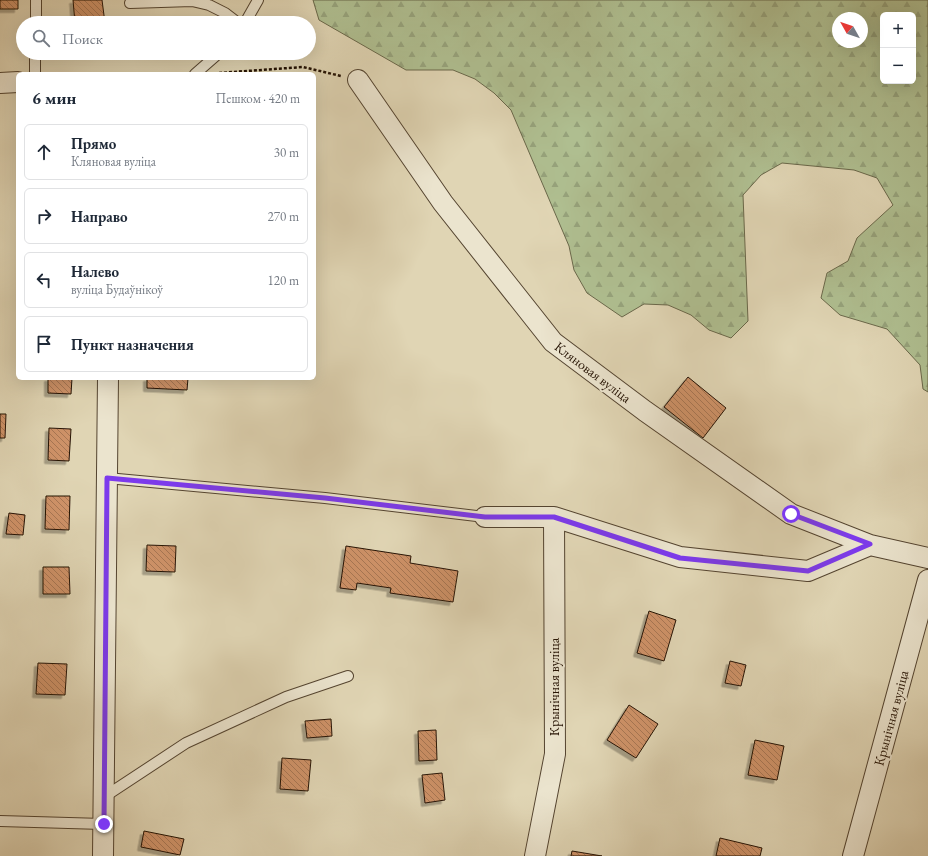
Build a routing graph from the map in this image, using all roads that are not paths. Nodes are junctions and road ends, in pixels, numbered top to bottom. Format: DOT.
graph roads {
  1 [pos="36,0"];
  2 [pos="258,0"];
  3 [pos="130,3"];
  4 [pos="36,16"];
  5 [pos="230,16"];
  6 [pos="249,16"];
  7 [pos="35,60"];
  8 [pos="212,60"];
  9 [pos="35,72"];
  10 [pos="197,72"];
  11 [pos="358,80"];
  12 [pos="16,82"];
  13 [pos="0,83"];
  14 [pos="108,380"];
  15 [pos="107,478"];
  16 [pos="485,517"];
  17 [pos="554,517"];
  18 [pos="870,544"];
  19 [pos="928,558"];
  20 [pos="928,580"];
  21 [pos="348,676"];
  22 [pos="104,797"];
  23 [pos="0,820"];
  24 [pos="104,824"];
  25 [pos="103,856"];
  26 [pos="536,856"];
  27 [pos="853,856"];
  1 -- 4 [label="lane"];
  2 -- 6 [label="lane"];
  3 -- 5 [label="lane"];
  7 -- 9 [label="lane"];
  8 -- 10 [label="lane"];
  11 -- 18 [label="street, Кляновая вуліца"];
  12 -- 13 [label="street"];
  14 -- 15 [label="street"];
  15 -- 16 [label="lane"];
  15 -- 22 [label="street"];
  16 -- 17 [label="street"];
  17 -- 18 [label="street"];
  17 -- 26 [label="street, Крынічная вуліца"];
  18 -- 19 [label="street, Кляновая вуліца"];
  20 -- 27 [label="street, Крынічная вуліца"];
  21 -- 22 [label="lane"];
  22 -- 24 [label="street"];
  23 -- 24 [label="lane"];
  24 -- 25 [label="street"];
}
